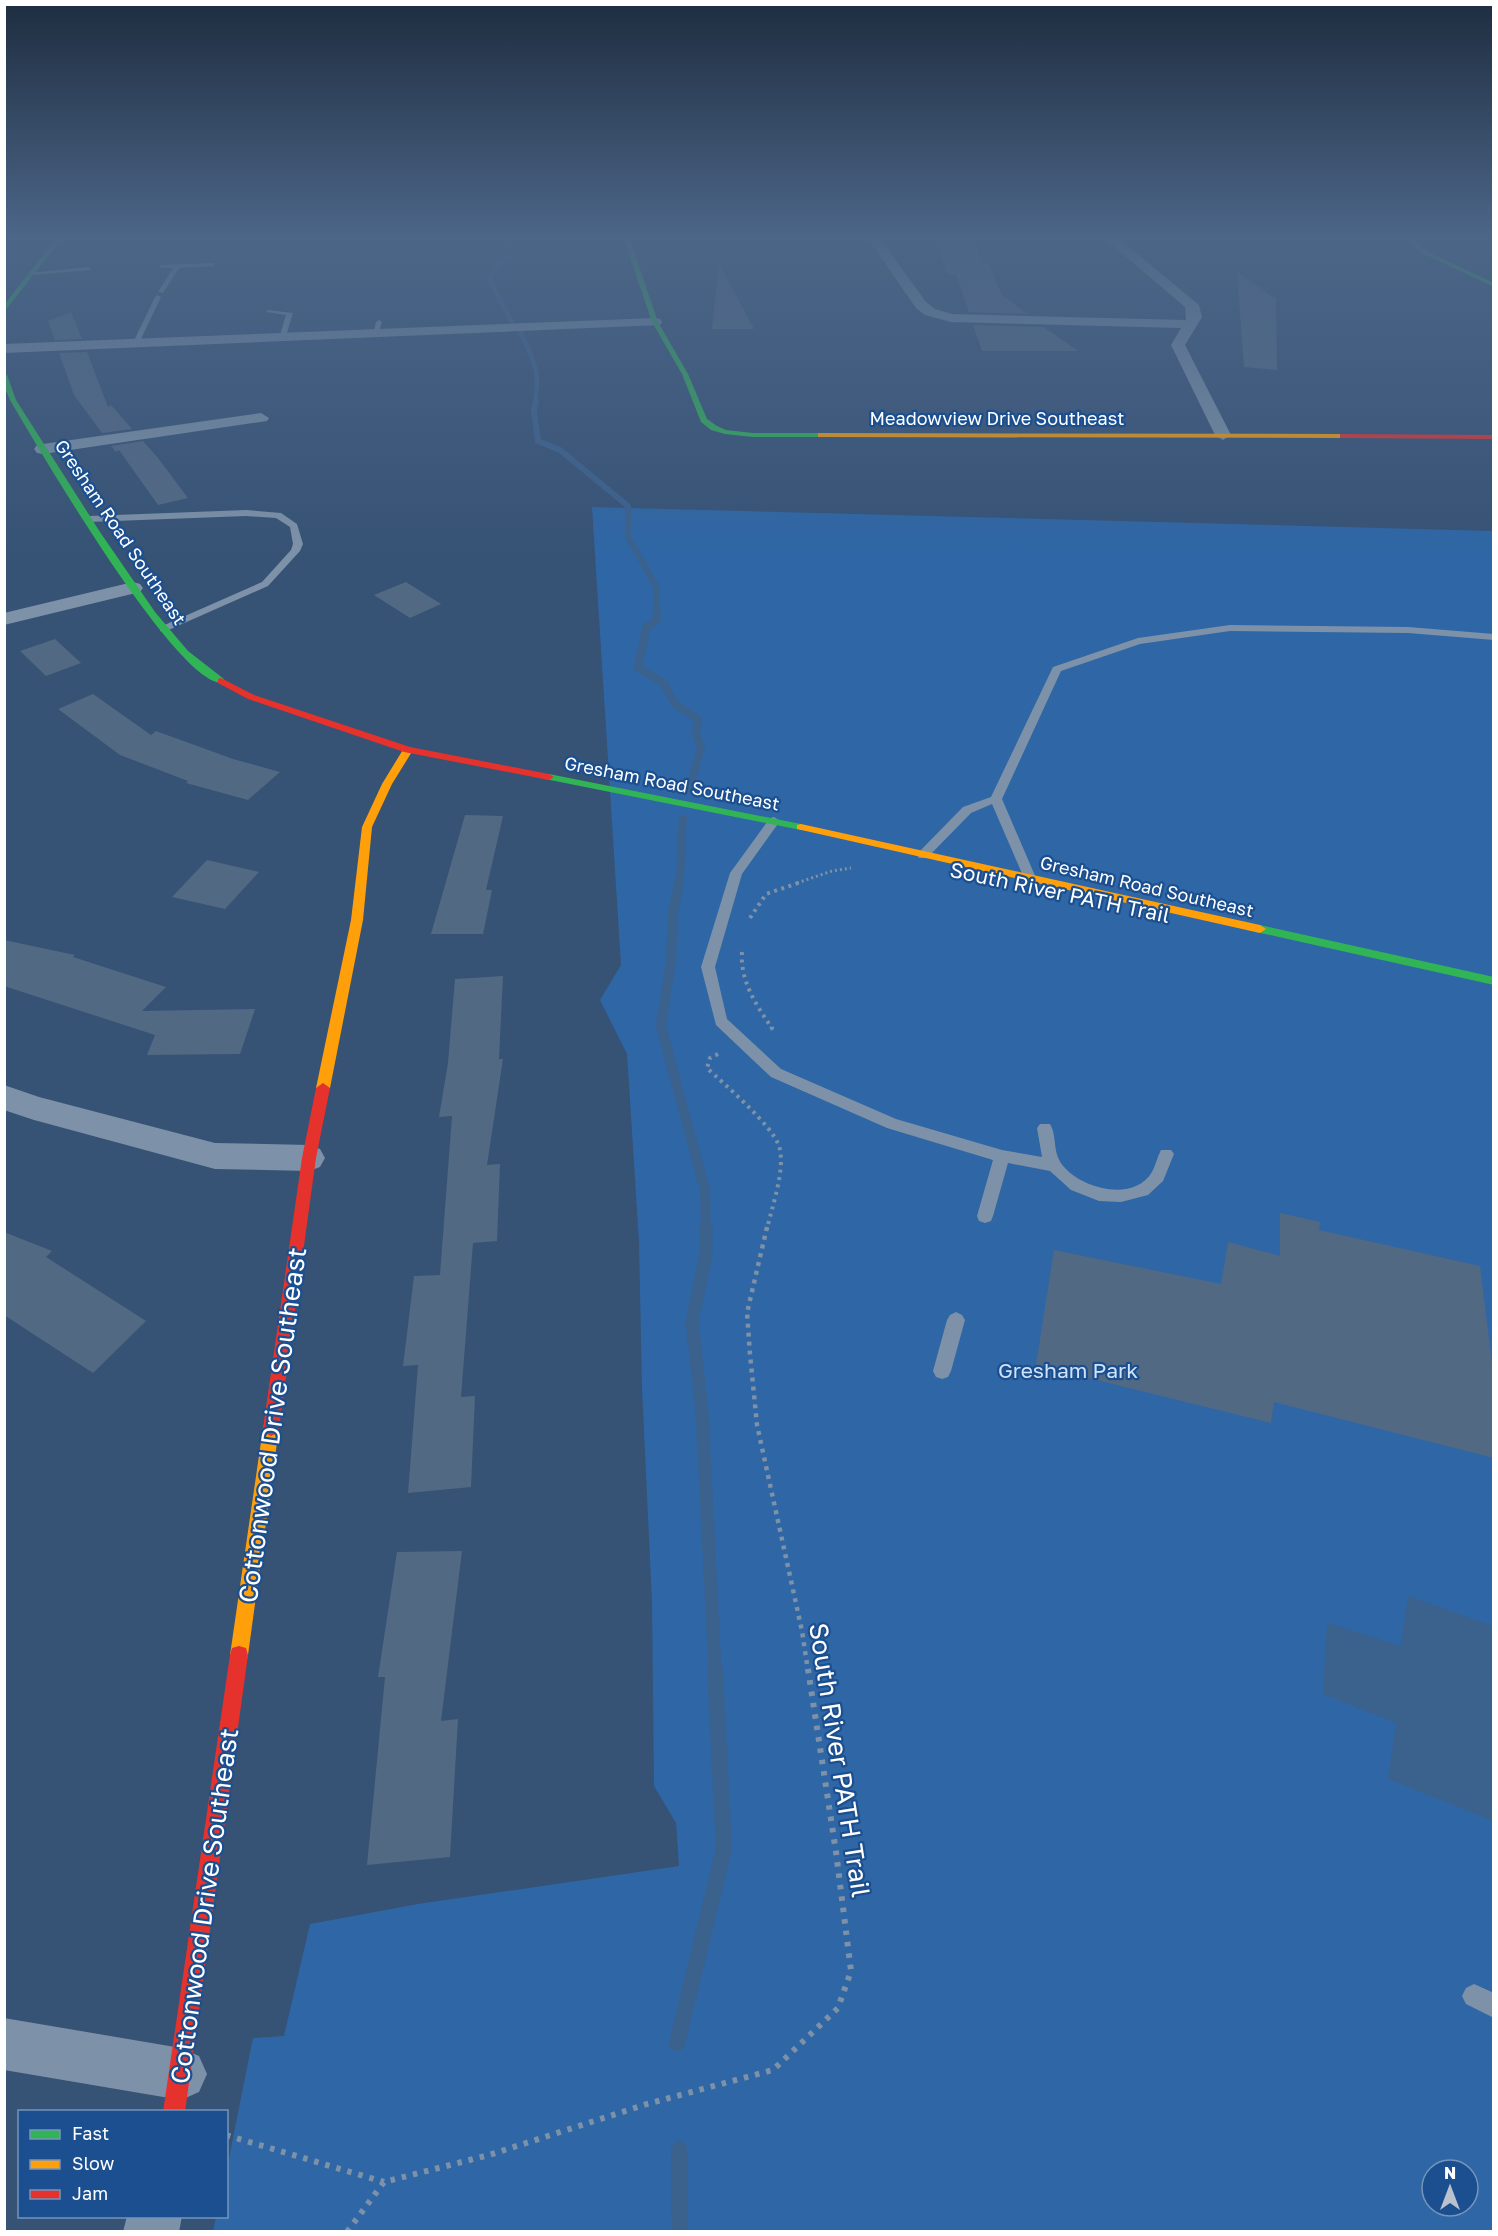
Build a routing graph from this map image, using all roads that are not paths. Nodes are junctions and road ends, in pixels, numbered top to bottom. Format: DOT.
graph roads {
  1 [pos="136,341"];
  2 [pos="225,341"];
  3 [pos="666,341"];
  4 [pos="1180,341"];
  5 [pos="134,345"];
  6 [pos="4,349"];
  7 [pos="4,375"];
  8 [pos="9,401"];
  9 [pos="261,418"];
  10 [pos="1223,435"];
  11 [pos="1494,437"];
  12 [pos="43,449"];
  13 [pos="89,519"];
  14 [pos="133,588"];
  15 [pos="4,620"];
  16 [pos="164,629"];
  17 [pos="1494,637"];
  18 [pos="408,750"];
  19 [pos="996,799"];
  20 [pos="774,821"];
  21 [pos="923,855"];
  22 [pos="1030,878"];
  23 [pos="1494,981"];
  24 [pos="4,1097"];
  25 [pos="1045,1128"];
  26 [pos="1166,1154"];
  27 [pos="1002,1156"];
  28 [pos="309,1158"];
  29 [pos="1052,1164"];
  30 [pos="985,1216"];
  31 [pos="956,1320"];
  32 [pos="942,1371"];
  33 [pos="4,2044"];
  34 [pos="178,2093"];
  1 -- 5 [label="lane"];
  2 -- 5 [label="street"];
  3 -- 10 [label="street, Meadowview Drive Southeast"];
  4 -- 10 [label="street"];
  5 -- 6 [label="street"];
  7 -- 8 [label="street, Gresham Road Southeast"];
  8 -- 12 [label="street, Gresham Road Southeast"];
  9 -- 12 [label="street"];
  10 -- 11 [label="street, Meadowview Drive Southeast"];
  12 -- 13 [label="street, Gresham Road Southeast"];
  13 -- 14 [label="street, Gresham Road Southeast"];
  13 -- 16 [label="lane"];
  14 -- 15 [label="street"];
  14 -- 16 [label="street, Gresham Road Southeast"];
  16 -- 18 [label="street, Gresham Road Southeast"];
  17 -- 19 [label="lane"];
  18 -- 20 [label="street, Gresham Road Southeast"];
  18 -- 28 [label="street, Cottonwood Drive Southeast"];
  19 -- 21 [label="lane"];
  19 -- 22 [label="lane"];
  20 -- 21 [label="street, Gresham Road Southeast"];
  20 -- 27 [label="lane"];
  21 -- 22 [label="street, Gresham Road Southeast"];
  22 -- 23 [label="street, Gresham Road Southeast"];
  24 -- 28 [label="street"];
  25 -- 29 [label="lane"];
  26 -- 29 [label="lane"];
  27 -- 29 [label="lane"];
  27 -- 30 [label="lane"];
  28 -- 34 [label="street, Cottonwood Drive Southeast"];
  31 -- 32 [label="lane"];
  33 -- 34 [label="street"];
}
